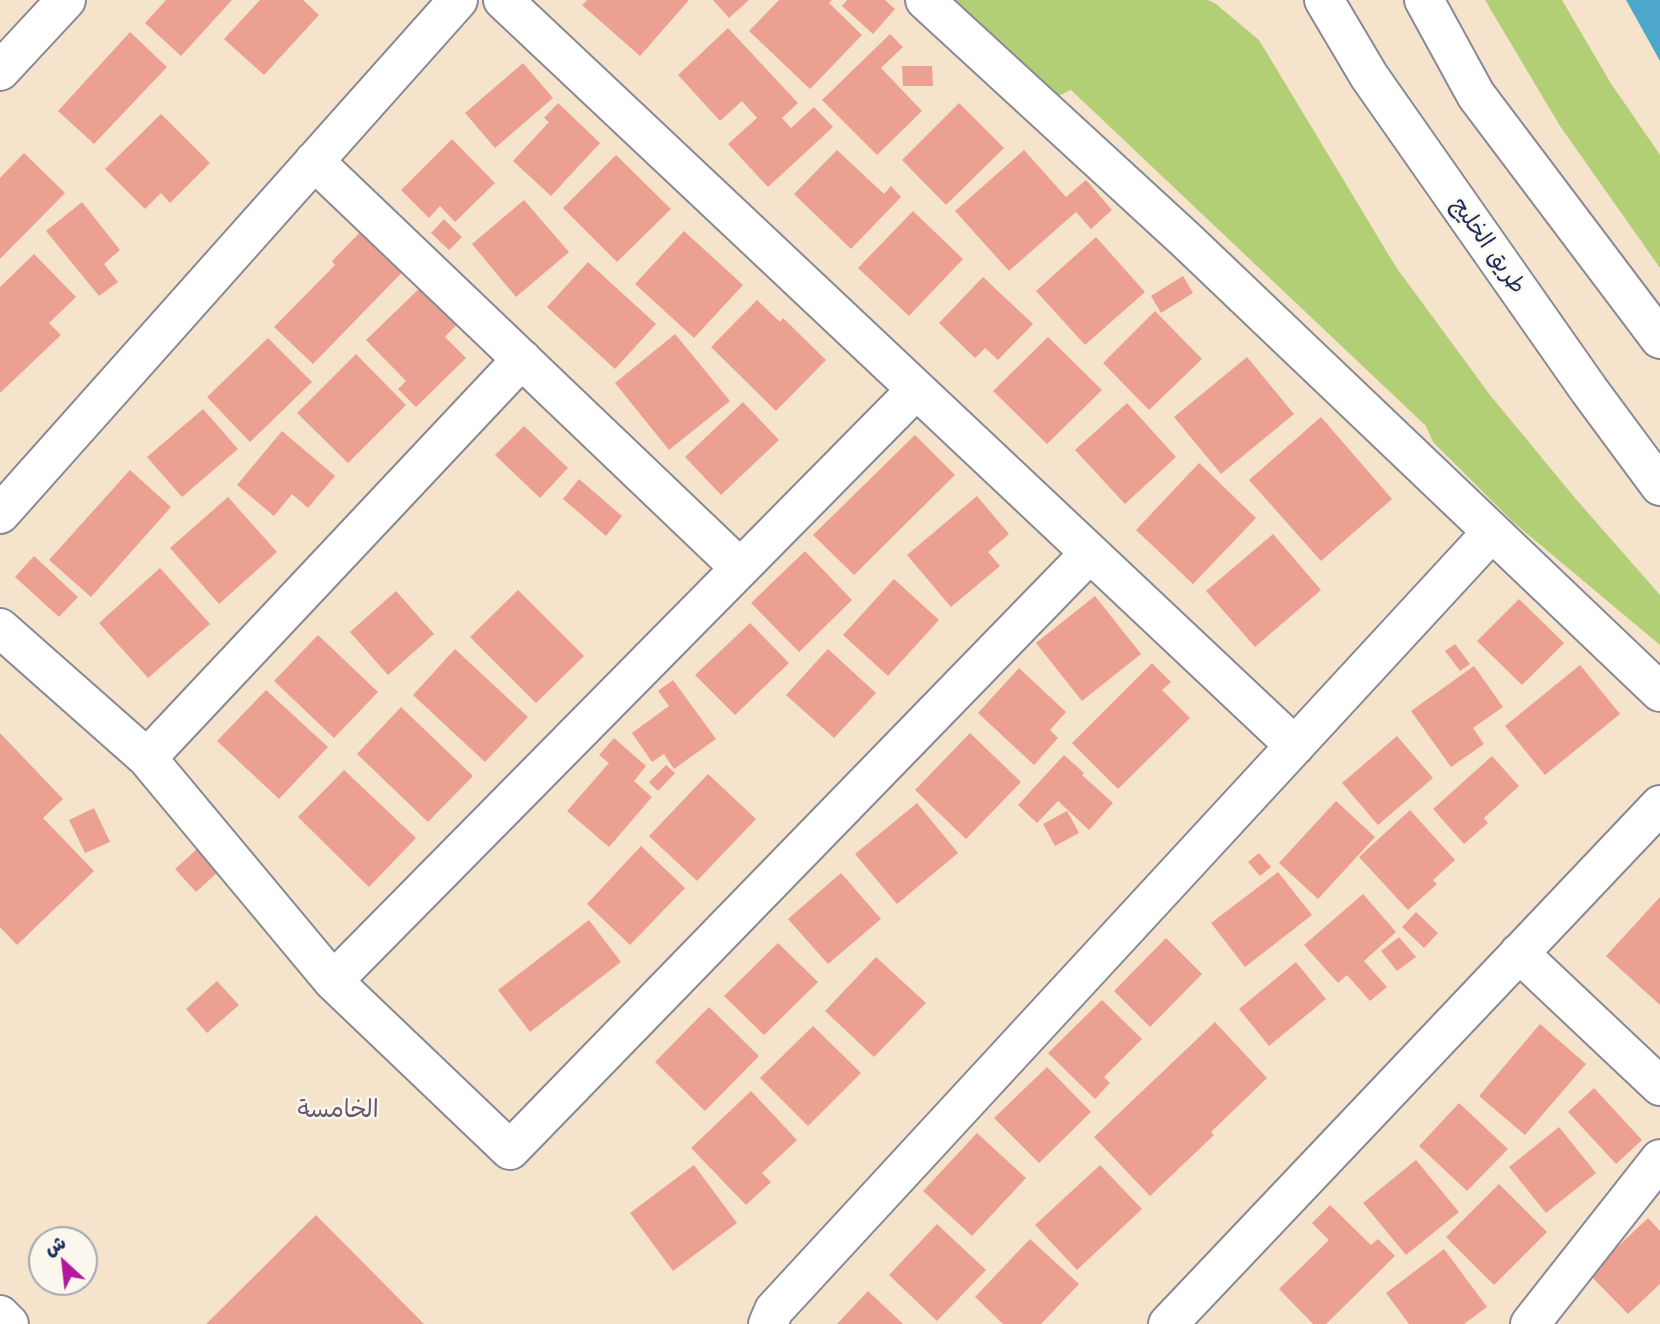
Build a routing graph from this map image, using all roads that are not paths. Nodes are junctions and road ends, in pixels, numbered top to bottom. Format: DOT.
graph roads {
  1 [pos="66,0"];
  2 [pos="458,0"];
  3 [pos="503,0"];
  4 [pos="925,0"];
  5 [pos="1424,0"];
  6 [pos="1322,1"];
  7 [pos="0,71"];
  8 [pos="314,161"];
  9 [pos="1660,339"];
  10 [pos="522,359"];
  11 [pos="916,390"];
  12 [pos="1660,486"];
  13 [pos="0,514"];
  14 [pos="1492,533"];
  15 [pos="1090,553"];
  16 [pos="740,568"];
  17 [pos="0,628"];
  18 [pos="1660,692"];
  19 [pos="1295,746"];
  20 [pos="147,758"];
  21 [pos="1660,804"];
  22 [pos="1519,953"];
  23 [pos="332,981"];
  24 [pos="1660,1086"];
  25 [pos="1660,1160"];
  26 [pos="0,1315"];
  27 [pos="1183,1319"];
  28 [pos="1538,1322"];
  29 [pos="9,1324"];
  30 [pos="768,1324"];
  1 -- 7 [label="street"];
  2 -- 8 [label="street"];
  3 -- 11 [label="street"];
  4 -- 14 [label="street"];
  5 -- 9 [label="street"];
  6 -- 12 [label="street, طريق الخليج"];
  8 -- 10 [label="street"];
  8 -- 13 [label="street"];
  10 -- 16 [label="street"];
  10 -- 20 [label="street"];
  11 -- 15 [label="street"];
  11 -- 16 [label="street"];
  14 -- 18 [label="street"];
  14 -- 19 [label="street"];
  15 -- 19 [label="street"];
  15 -- 23 [label="street"];
  16 -- 23 [label="street"];
  17 -- 20 [label="street"];
  19 -- 30 [label="street"];
  20 -- 23 [label="street"];
  21 -- 22 [label="street"];
  22 -- 24 [label="street"];
  22 -- 27 [label="street"];
  25 -- 28 [label="street"];
  26 -- 29 [label="street"];
}
